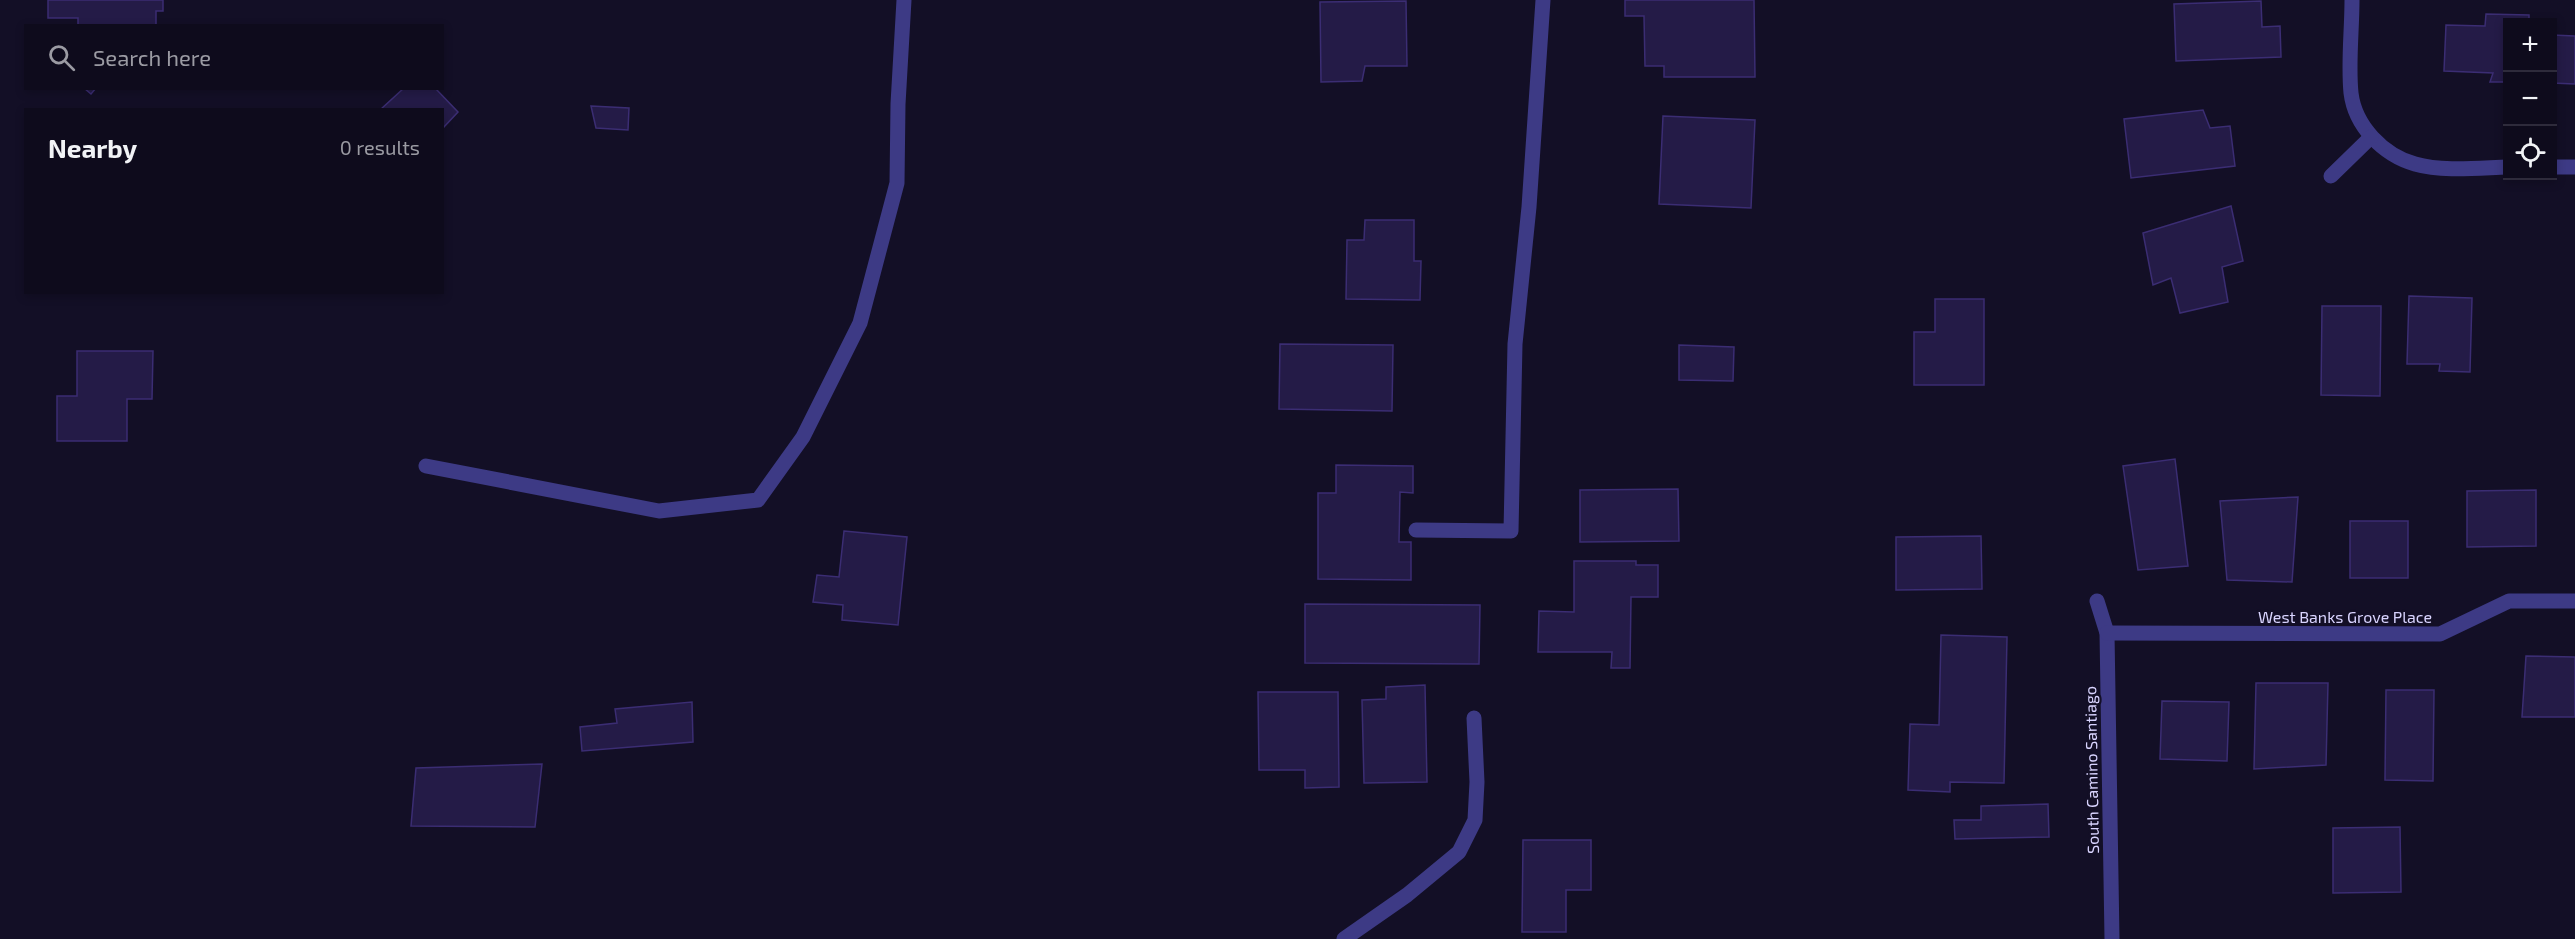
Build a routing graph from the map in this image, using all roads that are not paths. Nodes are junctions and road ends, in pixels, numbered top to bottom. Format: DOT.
graph roads {
  1 [pos="904,0"];
  2 [pos="1543,0"];
  3 [pos="2352,0"];
  4 [pos="2371,137"];
  5 [pos="2503,167"];
  6 [pos="2557,167"];
  7 [pos="2575,167"];
  8 [pos="2331,176"];
  9 [pos="426,466"];
  10 [pos="1416,530"];
  11 [pos="2097,601"];
  12 [pos="2575,601"];
  13 [pos="2106,633"];
  14 [pos="1474,718"];
  15 [pos="1344,939"];
  16 [pos="2112,939"];
  1 -- 9 [label="street"];
  2 -- 10 [label="street"];
  3 -- 4 [label="street"];
  4 -- 5 [label="street"];
  4 -- 8 [label="street"];
  6 -- 7 [label="street"];
  11 -- 13 [label="street, South Camino Santiago"];
  12 -- 13 [label="street, West Banks Grove Place"];
  13 -- 16 [label="street, South Camino Santiago"];
  14 -- 15 [label="street"];
}
